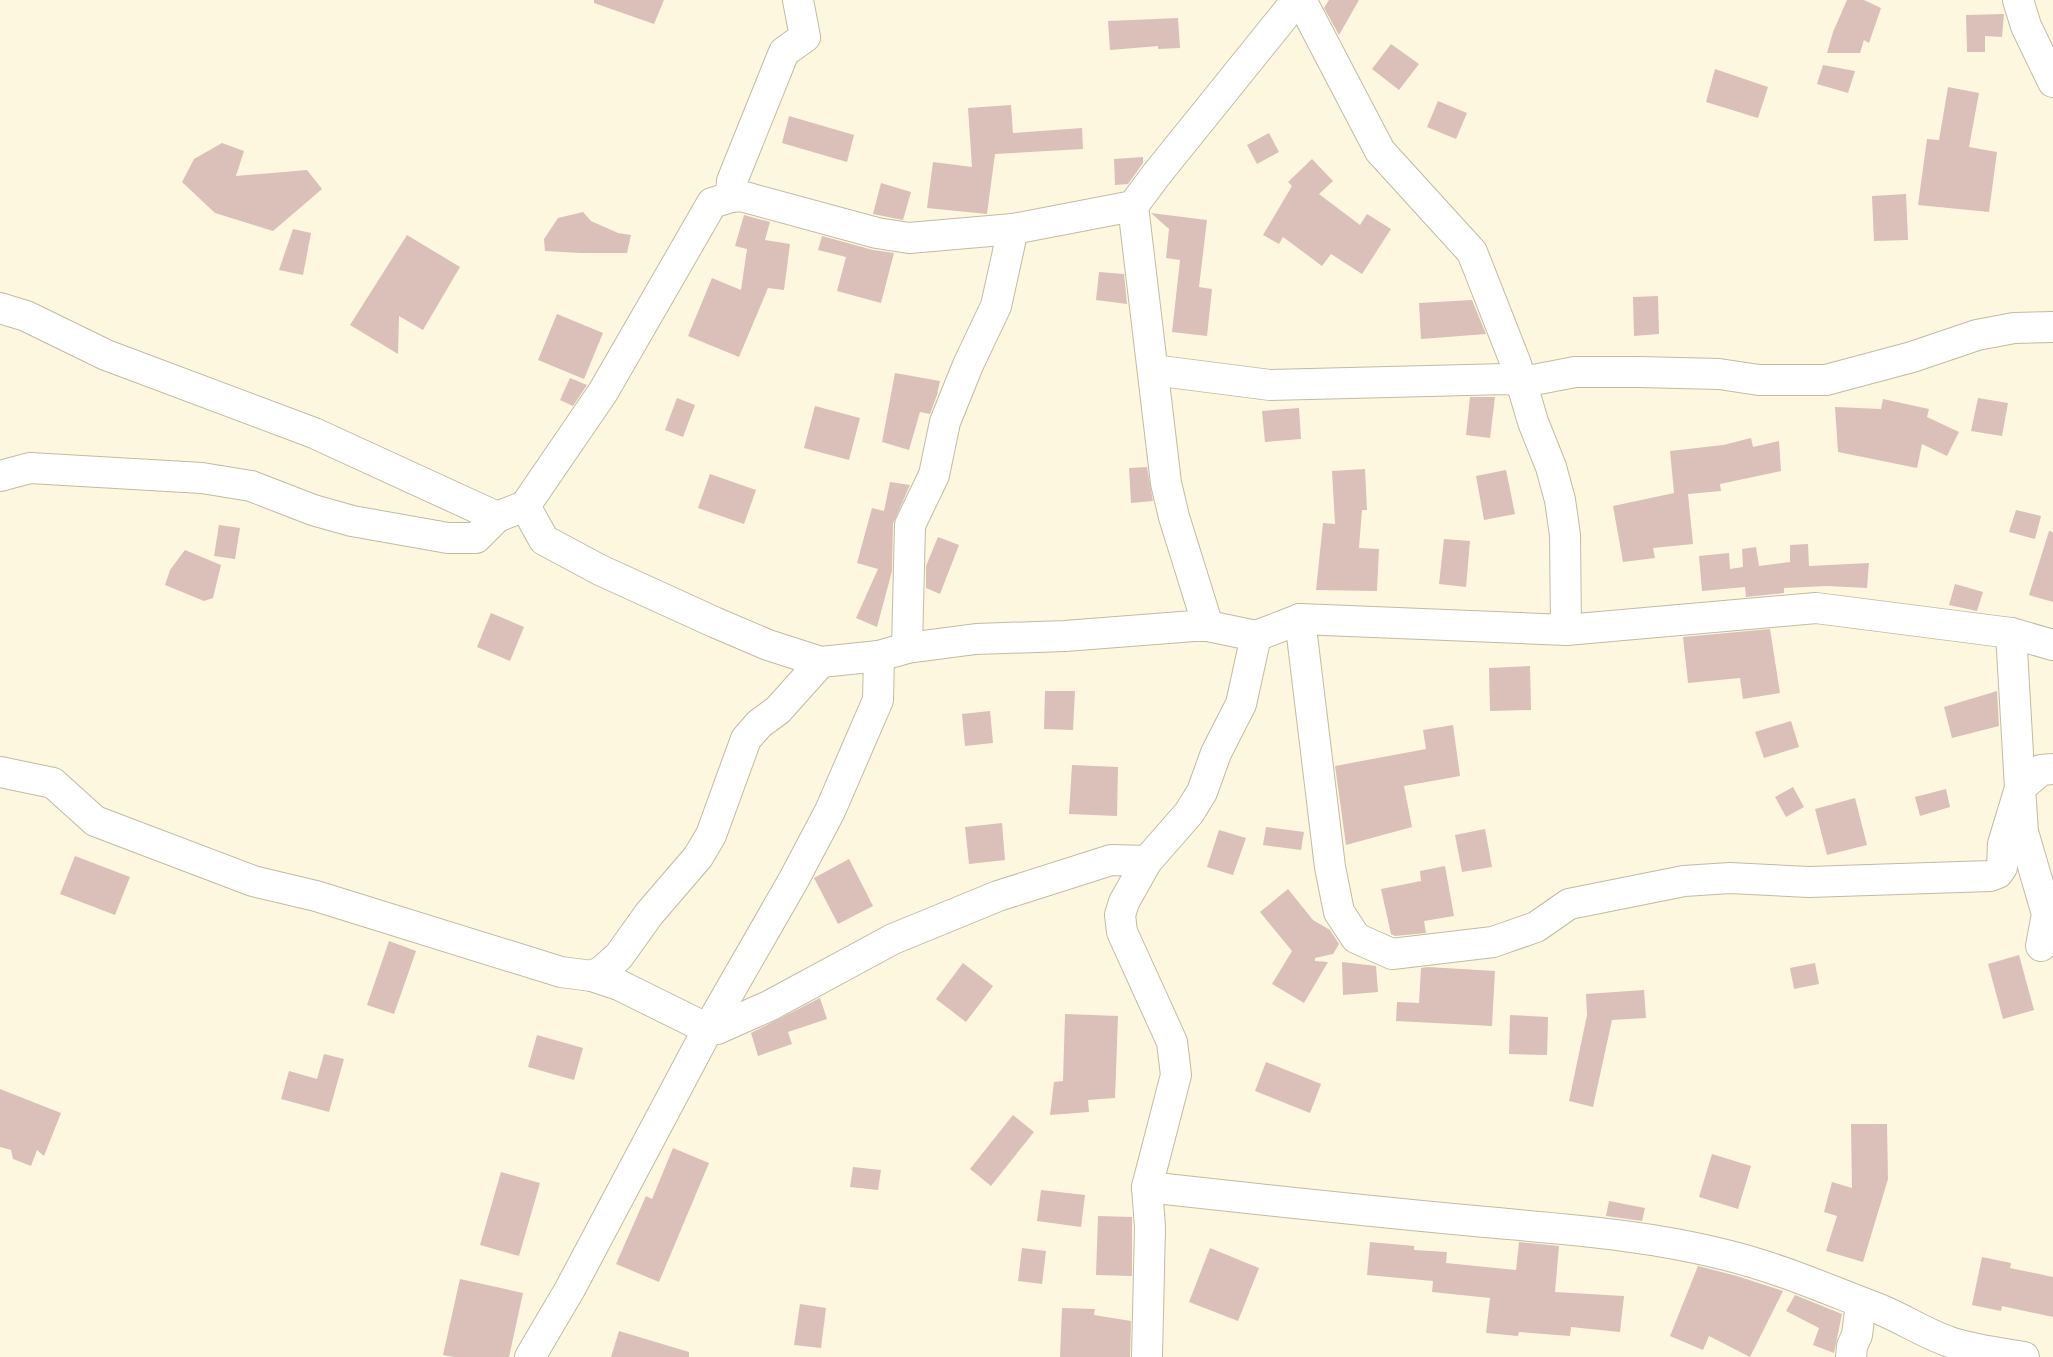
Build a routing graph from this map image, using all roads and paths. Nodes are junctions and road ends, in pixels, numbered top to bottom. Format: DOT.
graph roads {
  1 [pos="798,0"];
  2 [pos="1297,0"];
  3 [pos="1302,0"];
  4 [pos="2018,0"];
  5 [pos="2053,82"];
  6 [pos="731,197"];
  7 [pos="1133,206"];
  8 [pos="1013,229"];
  9 [pos="0,308"];
  10 [pos="2053,327"];
  11 [pos="1153,370"];
  12 [pos="1522,382"];
  13 [pos="0,476"];
  14 [pos="525,506"];
  15 [pos="497,517"];
  16 [pos="1300,619"];
  17 [pos="1208,626"];
  18 [pos="1566,630"];
  19 [pos="2011,633"];
  20 [pos="1256,636"];
  21 [pos="2053,645"];
  22 [pos="893,652"];
  23 [pos="821,662"];
  24 [pos="2053,769"];
  25 [pos="0,772"];
  26 [pos="2020,788"];
  27 [pos="1147,861"];
  28 [pos="2041,946"];
  29 [pos="592,976"];
  30 [pos="708,1029"];
  31 [pos="1147,1187"];
  32 [pos="1861,1304"];
  33 [pos="530,1357"];
  34 [pos="1147,1357"];
  35 [pos="1851,1357"];
  36 [pos="2024,1357"];
  1 -- 6 [label="street"];
  2 -- 7 [label="street"];
  3 -- 12 [label="street"];
  4 -- 5 [label="street"];
  6 -- 8 [label="street"];
  6 -- 14 [label="street"];
  7 -- 8 [label="street"];
  7 -- 11 [label="street"];
  8 -- 22 [label="street"];
  9 -- 15 [label="street"];
  10 -- 12 [label="street"];
  11 -- 12 [label="street"];
  11 -- 17 [label="street"];
  12 -- 18 [label="street"];
  13 -- 15 [label="street"];
  14 -- 15 [label="street"];
  14 -- 23 [label="street"];
  16 -- 18 [label="street"];
  16 -- 20 [label="street"];
  16 -- 26 [label="street"];
  17 -- 20 [label="street"];
  17 -- 22 [label="street"];
  18 -- 19 [label="street"];
  19 -- 21 [label="street"];
  19 -- 26 [label="street"];
  20 -- 27 [label="street"];
  22 -- 23 [label="street"];
  22 -- 30 [label="street"];
  23 -- 29 [label="street"];
  24 -- 26 [label="street"];
  25 -- 29 [label="street"];
  26 -- 28 [label="street"];
  27 -- 30 [label="street"];
  27 -- 31 [label="street"];
  29 -- 30 [label="street"];
  30 -- 33 [label="street"];
  31 -- 32 [label="street"];
  31 -- 34 [label="street"];
  32 -- 35 [label="street"];
  32 -- 36 [label="street"];
}
